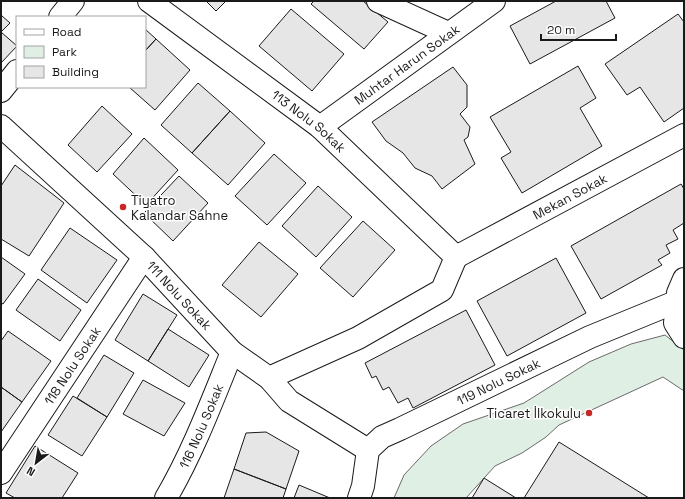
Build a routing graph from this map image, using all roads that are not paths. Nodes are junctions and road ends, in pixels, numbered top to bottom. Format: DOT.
graph roads {
  1 [pos="73,1"];
  2 [pos="149,1"];
  3 [pos="378,1"];
  4 [pos="494,1"];
  5 [pos="61,16"];
  6 [pos="448,33"];
  7 [pos="16,72"];
  8 [pos="1,92"];
  9 [pos="1,126"];
  10 [pos="320,127"];
  11 [pos="684,135"];
  12 [pos="456,257"];
  13 [pos="144,258"];
  14 [pos="684,279"];
  15 [pos="678,301"];
  16 [pos="684,337"];
  17 [pos="232,352"];
  18 [pos="269,378"];
  19 [pos="368,450"];
  20 [pos="1,473"];
  21 [pos="166,498"];
  22 [pos="359,498"];
  1 -- 5 [label="street"];
  2 -- 10 [label="street, 113 Nolu Sokak"];
  3 -- 6 [label="street"];
  4 -- 6 [label="street, Muhtar Harun Sokak"];
  6 -- 10 [label="street, Muhtar Harun Sokak"];
  7 -- 8 [label="street"];
  9 -- 13 [label="street, 111 Nolu Sokak"];
  10 -- 12 [label="street, 113 Nolu Sokak"];
  11 -- 12 [label="street, Mekan Sokak"];
  12 -- 18 [label="street"];
  13 -- 17 [label="street, 111 Nolu Sokak"];
  13 -- 20 [label="street, 118 Nolu Sokak"];
  14 -- 15 [label="street"];
  15 -- 16 [label="street"];
  15 -- 19 [label="street, 119 Nolu Sokak"];
  17 -- 18 [label="street, 111 Nolu Sokak"];
  17 -- 21 [label="street, 116 Nolu Sokak"];
  18 -- 19 [label="street, 111 Nolu Sokak"];
  19 -- 22 [label="street"];
}
